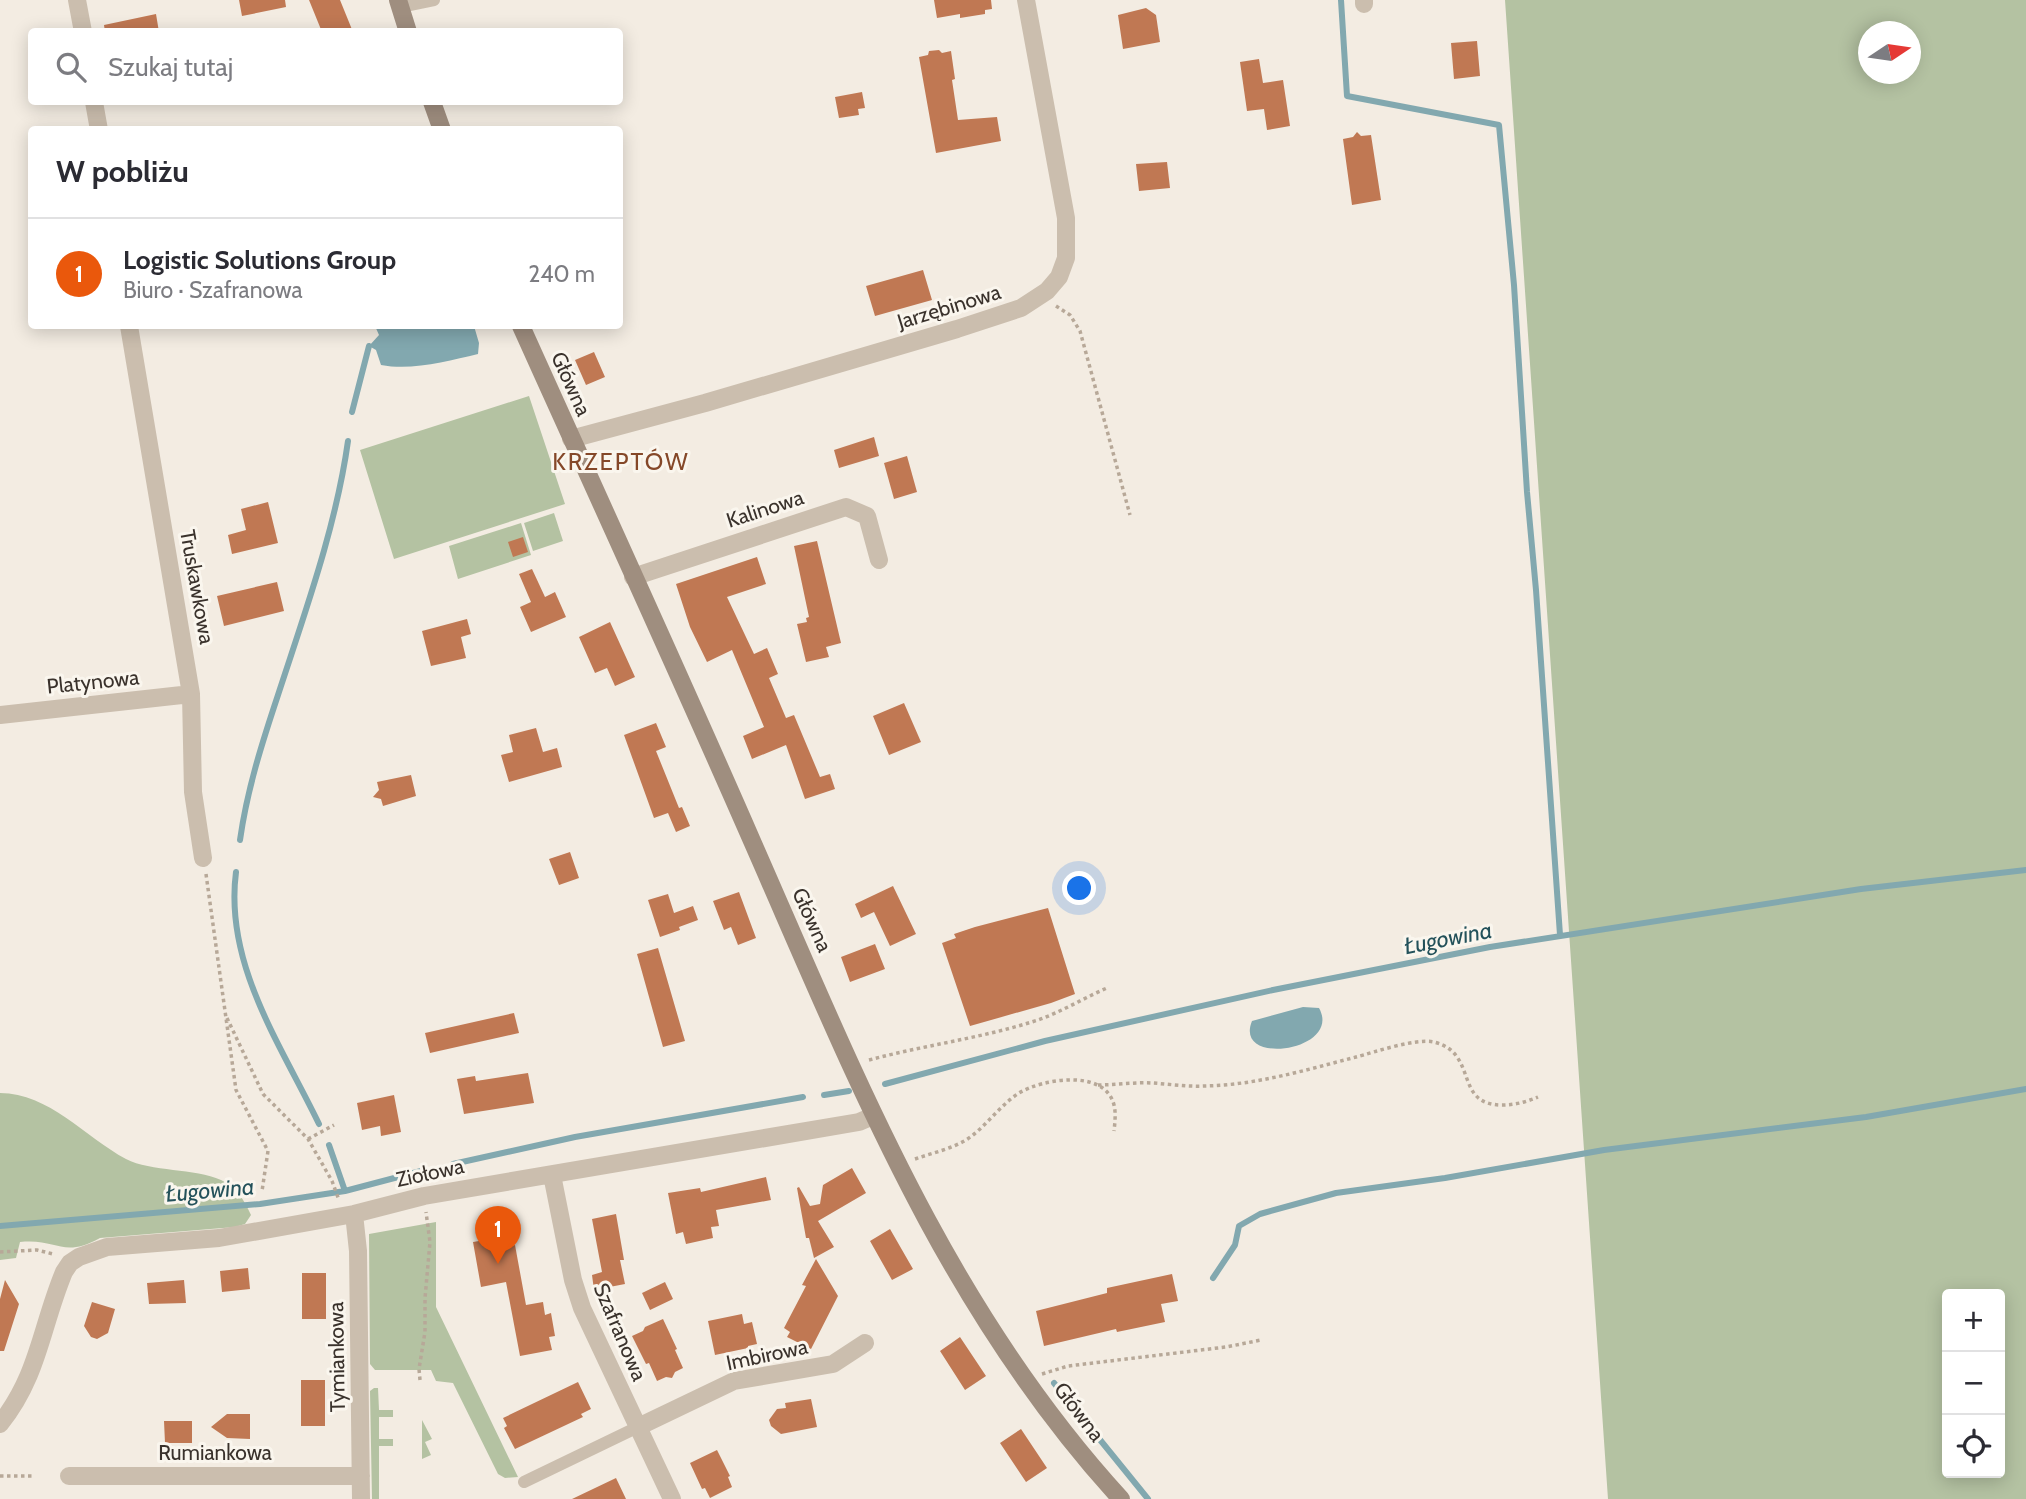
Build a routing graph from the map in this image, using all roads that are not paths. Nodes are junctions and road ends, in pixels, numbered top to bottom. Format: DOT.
graph roads {
  1 [pos="78,0"];
  2 [pos="434,0"];
  3 [pos="1026,0"];
  4 [pos="399,3"];
  5 [pos="82,28"];
  6 [pos="407,28"];
  7 [pos="95,105"];
  8 [pos="433,105"];
  9 [pos="98,126"];
  10 [pos="441,126"];
  11 [pos="130,329"];
  12 [pos="522,329"];
  13 [pos="571,439"];
  14 [pos="879,560"];
  15 [pos="634,577"];
  16 [pos="191,694"];
  17 [pos="0,715"];
  18 [pos="203,858"];
  19 [pos="873,1115"];
  20 [pos="552,1175"];
  21 [pos="347,1209"];
  22 [pos="865,1343"];
  23 [pos="0,1424"];
  24 [pos="638,1427"];
  25 [pos="69,1476"];
  26 [pos="361,1476"];
  27 [pos="524,1482"];
  28 [pos="361,1499"];
  29 [pos="672,1499"];
  30 [pos="1121,1499"];
  1 -- 5 [label="street"];
  2 -- 4 [label="lane"];
  3 -- 13 [label="street, Jarzębinowa"];
  4 -- 6 [label="street"];
  7 -- 9 [label="street"];
  8 -- 10 [label="street"];
  11 -- 16 [label="street, Truskawkowa"];
  12 -- 13 [label="street, Główna"];
  13 -- 15 [label="street, Główna"];
  14 -- 15 [label="street, Kalinowa"];
  15 -- 19 [label="street, Główna"];
  16 -- 17 [label="street, Platynowa"];
  16 -- 18 [label="street, Truskawkowa"];
  19 -- 20 [label="street, Ziołowa"];
  19 -- 30 [label="street, Główna"];
  20 -- 21 [label="street, Ziołowa"];
  20 -- 24 [label="street, Szafranowa"];
  21 -- 23 [label="street, Ziołowa"];
  21 -- 26 [label="street, Tymiankowa"];
  22 -- 24 [label="street, Imbirowa"];
  24 -- 27 [label="lane"];
  24 -- 29 [label="street, Szafranowa"];
  25 -- 26 [label="street, Rumiankowa"];
  26 -- 28 [label="street, Tymiankowa"];
}
